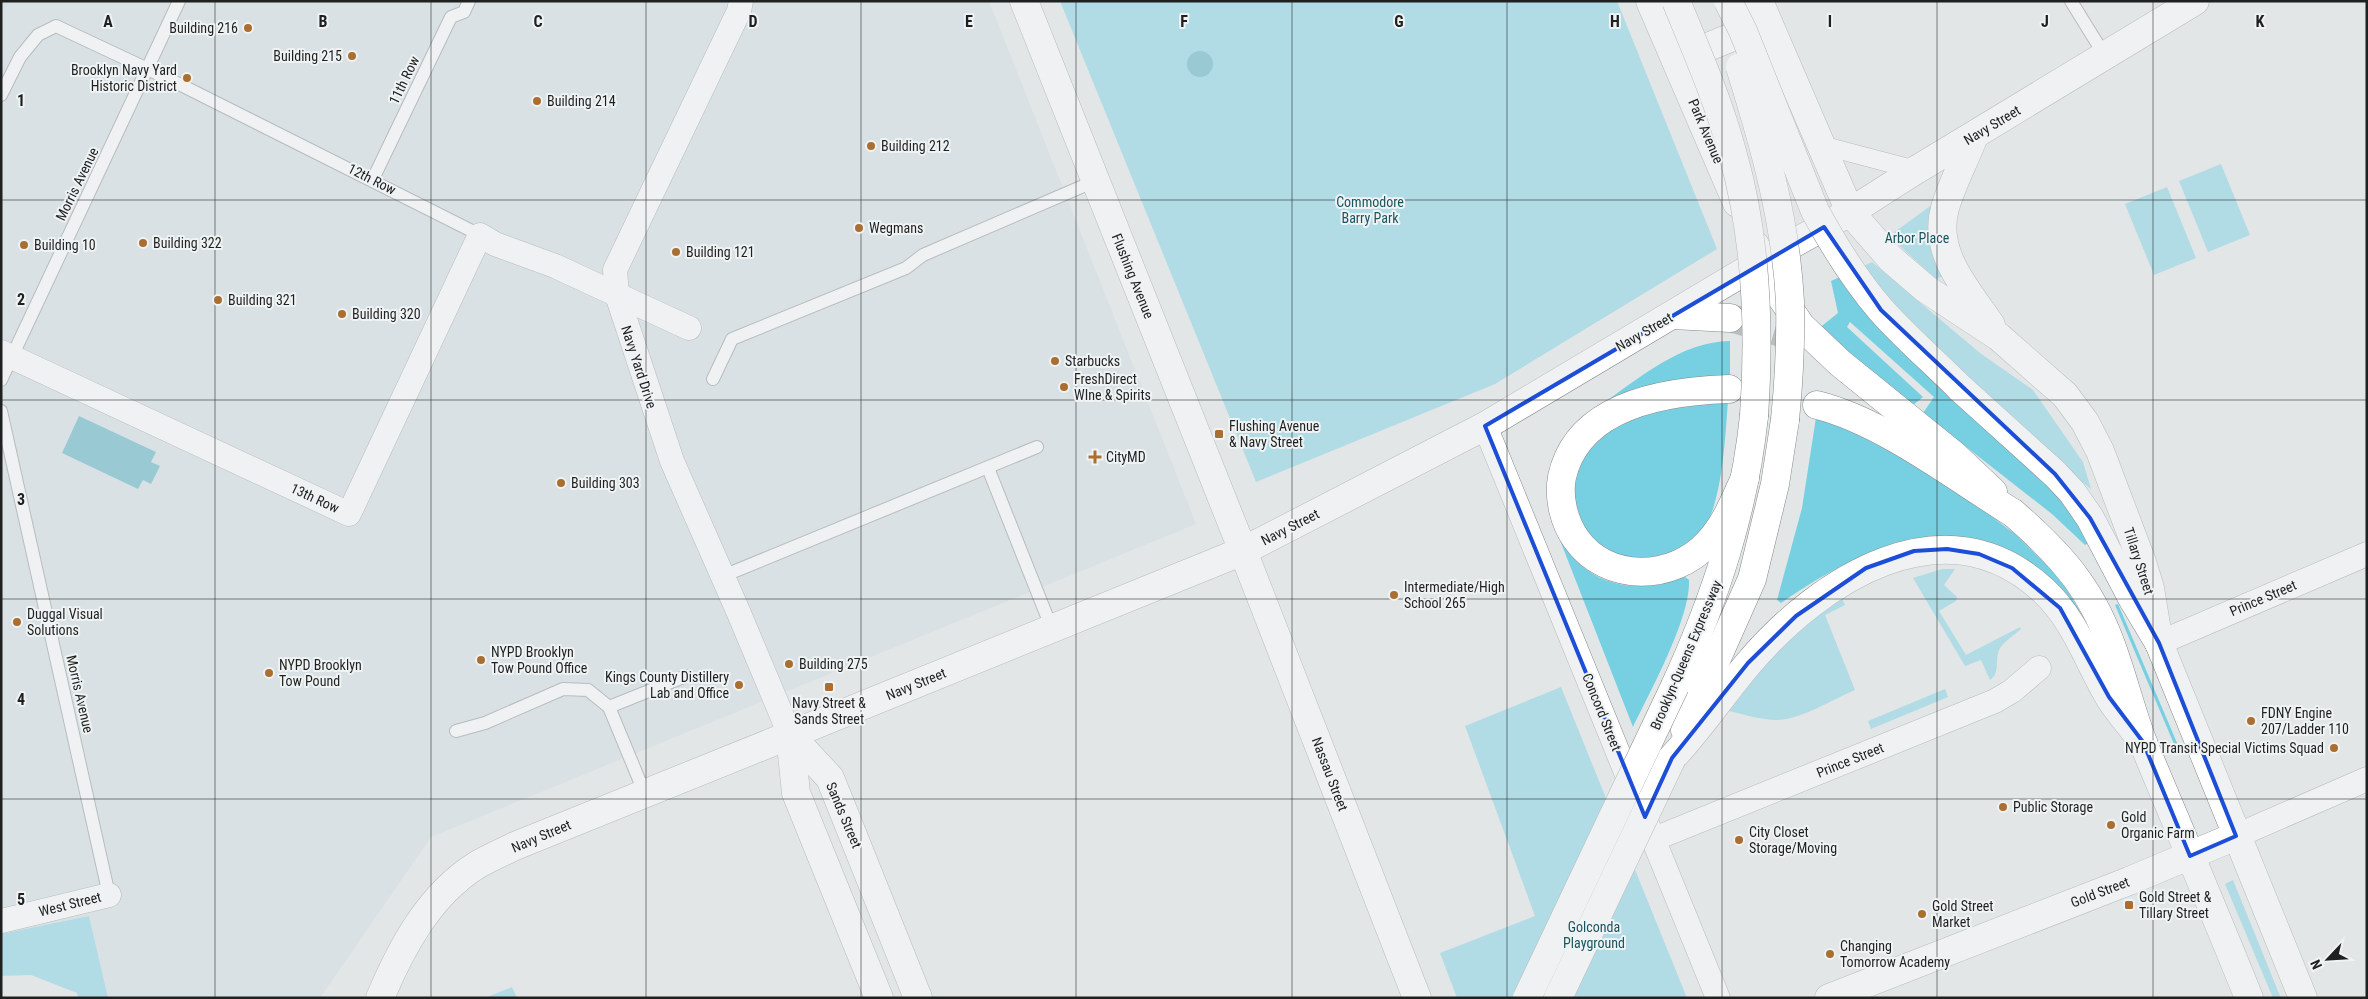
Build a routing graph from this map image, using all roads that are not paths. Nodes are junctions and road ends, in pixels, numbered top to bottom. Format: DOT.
graph roads {
  1 [pos="179,1"];
  2 [pos="470,1"];
  3 [pos="741,1"];
  4 [pos="1024,1"];
  5 [pos="1650,1"];
  6 [pos="1676,1"];
  7 [pos="1715,1"];
  8 [pos="1728,1"];
  9 [pos="2071,1"];
  10 [pos="2195,1"];
  11 [pos="1764,12"];
  12 [pos="2105,56"];
  13 [pos="1676,60"];
  14 [pos="147,69"];
  15 [pos="1,95"];
  16 [pos="1974,136"];
  17 [pos="1821,145"];
  18 [pos="1916,170"];
  19 [pos="373,179"];
  20 [pos="1095,181"];
  21 [pos="1850,212"];
  22 [pos="480,235"];
  23 [pos="1762,261"];
  24 [pos="617,295"];
  25 [pos="1673,315"];
  26 [pos="1730,318"];
  27 [pos="689,328"];
  28 [pos="1999,337"];
  29 [pos="5,355"];
  30 [pos="713,379"];
  31 [pos="1,380"];
  32 [pos="1729,389"];
  33 [pos="1817,405"];
  34 [pos="1,411"];
  35 [pos="1485,426"];
  36 [pos="1037,447"];
  37 [pos="988,468"];
  38 [pos="1745,478"];
  39 [pos="2013,513"];
  40 [pos="1243,551"];
  41 [pos="2367,554"];
  42 [pos="723,576"];
  43 [pos="1052,629"];
  44 [pos="2159,643"];
  45 [pos="2039,668"];
  46 [pos="686,676"];
  47 [pos="1708,702"];
  48 [pos="609,708"];
  49 [pos="456,731"];
  50 [pos="790,735"];
  51 [pos="2143,742"];
  52 [pos="2367,779"];
  53 [pos="645,794"];
  54 [pos="2236,836"];
  55 [pos="1654,839"];
  56 [pos="2190,856"];
  57 [pos="109,895"];
  58 [pos="1,921"];
  59 [pos="380,998"];
  60 [pos="879,998"];
  61 [pos="918,998"];
  62 [pos="1417,998"];
  63 [pos="1527,998"];
  64 [pos="1558,998"];
  65 [pos="1718,998"];
  66 [pos="1830,998"];
  67 [pos="2249,998"];
  68 [pos="2303,998"];
  1 -- 14 [label="lane, Morris Avenue"];
  2 -- 19 [label="lane, 11th Row"];
  3 -- 24 [label="street, Navy Yard Drive"];
  4 -- 20 [label="main road, Flushing Avenue"];
  5 -- 13 [label="main road, Park Avenue"];
  6 -- 38 [label="main road, Brooklyn-Queens Expressway, bridge"];
  7 -- 47 [label="main road, bridge"];
  8 -- 44 [label="main road, bridge"];
  9 -- 12 [label="lane"];
  10 -- 12 [label="main road, Navy Street"];
  11 -- 13 [label="main road"];
  11 -- 17 [label="main road"];
  12 -- 16 [label="main road, Navy Street"];
  13 -- 23 [label="main road, Park Avenue"];
  14 -- 15 [label="lane, 12th Row"];
  14 -- 19 [label="lane, 12th Row"];
  14 -- 29 [label="lane, Morris Avenue"];
  16 -- 18 [label="main road, Navy Street"];
  16 -- 28 [label="main road"];
  17 -- 18 [label="street"];
  17 -- 21 [label="main road"];
  18 -- 21 [label="main road, Navy Street"];
  19 -- 22 [label="lane, 12th Row"];
  20 -- 30 [label="lane"];
  20 -- 40 [label="main road, Flushing Avenue"];
  21 -- 23 [label="main road, Navy Street"];
  21 -- 28 [label="main road, Tillary Street"];
  22 -- 24 [label="street, 12th Row"];
  22 -- 29 [label="street, 13th Row"];
  23 -- 25 [label="main road, Navy Street"];
  23 -- 39 [label="main road"];
  24 -- 27 [label="street, 12th Row"];
  24 -- 42 [label="street, Navy Yard Drive"];
  25 -- 26 [label="main road"];
  25 -- 35 [label="main road, Navy Street"];
  28 -- 44 [label="main road, Tillary Street"];
  29 -- 31 [label="lane, Morris Avenue"];
  32 -- 38 [label="main road"];
  33 -- 39 [label="main road"];
  34 -- 57 [label="lane, Morris Avenue"];
  35 -- 40 [label="main road, Navy Street"];
  35 -- 55 [label="street, Concord Street"];
  36 -- 37 [label="lane"];
  37 -- 42 [label="lane"];
  37 -- 43 [label="lane"];
  38 -- 63 [label="main road, Brooklyn-Queens Expressway, bridge"];
  39 -- 51 [label="main road"];
  40 -- 43 [label="main road, Navy Street"];
  40 -- 62 [label="main road, Nassau Street"];
  41 -- 44 [label="street, Prince Street"];
  42 -- 50 [label="street, Navy Yard Drive"];
  43 -- 50 [label="main road, Navy Street"];
  44 -- 54 [label="main road, Tillary Street"];
  45 -- 55 [label="street, Prince Street"];
  46 -- 48 [label="lane"];
  47 -- 51 [label="main road"];
  47 -- 64 [label="main road, bridge"];
  48 -- 49 [label="lane"];
  48 -- 53 [label="lane"];
  50 -- 53 [label="main road, Navy Street"];
  50 -- 60 [label="main road"];
  50 -- 61 [label="main road, Sands Street"];
  51 -- 56 [label="main road"];
  52 -- 54 [label="street, Gold Street"];
  53 -- 59 [label="main road, Navy Street"];
  54 -- 56 [label="main road, Gold Street"];
  54 -- 68 [label="main road, Tillary Street"];
  55 -- 65 [label="street, Concord Street"];
  56 -- 66 [label="main road, Gold Street"];
  56 -- 67 [label="main road"];
  57 -- 58 [label="street, West Street"];
}
